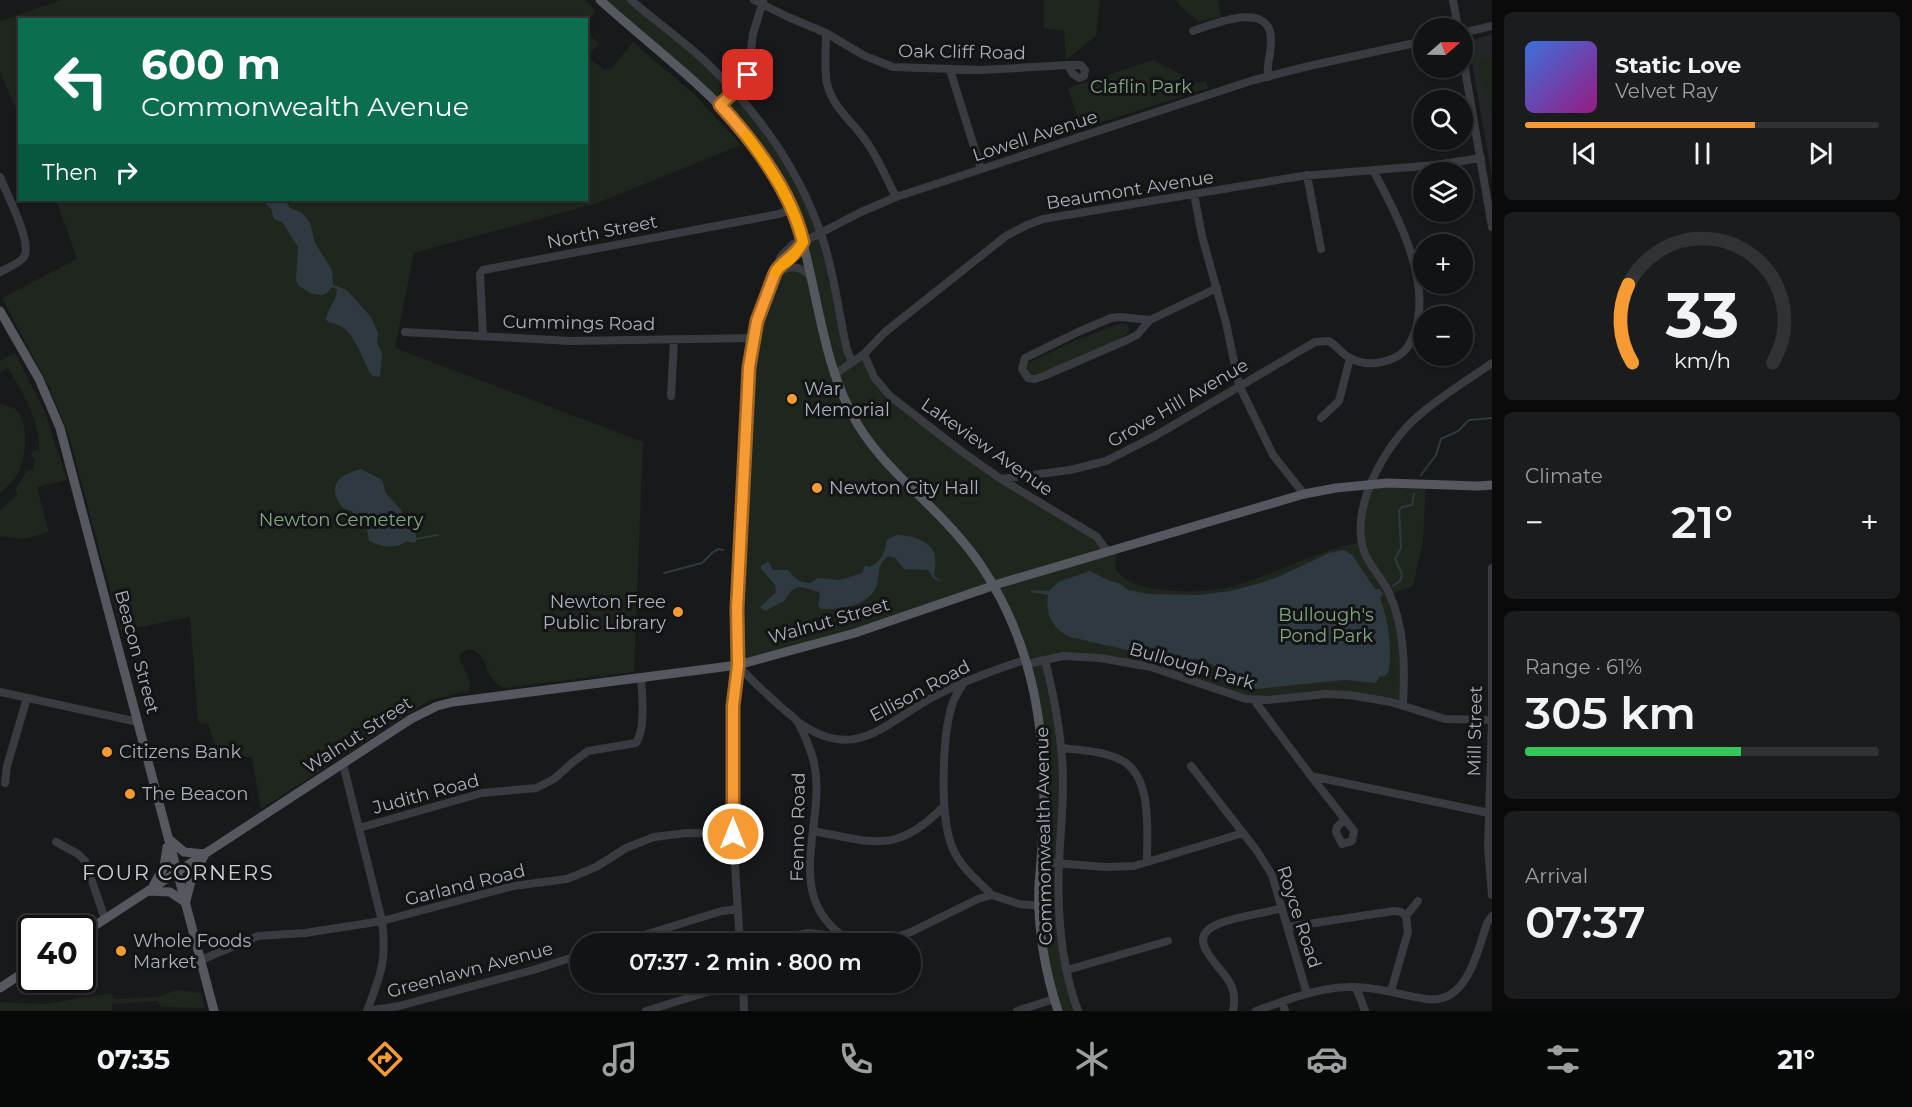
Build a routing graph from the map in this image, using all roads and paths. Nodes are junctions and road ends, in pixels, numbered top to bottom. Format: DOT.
graph roads {
  1 [pos="600,0"];
  2 [pos="631,0"];
  3 [pos="1454,0"];
  4 [pos="760,2"];
  5 [pos="1457,18"];
  6 [pos="1492,26"];
  7 [pos="1473,30"];
  8 [pos="1193,31"];
  9 [pos="826,33"];
  10 [pos="1413,44"];
  11 [pos="1068,65"];
  12 [pos="950,70"];
  13 [pos="1268,77"];
  14 [pos="1467,78"];
  15 [pos="734,92"];
  16 [pos="720,105"];
  17 [pos="1481,158"];
  18 [pos="981,169"];
  19 [pos="1373,170"];
  20 [pos="1307,175"];
  21 [pos="0,177"];
  22 [pos="1194,194"];
  23 [pos="896,197"];
  24 [pos="791,209"];
  25 [pos="1492,227"];
  26 [pos="821,232"];
  27 [pos="803,242"];
  28 [pos="1321,249"];
  29 [pos="777,270"];
  30 [pos="0,272"];
  31 [pos="813,280"];
  32 [pos="1217,288"];
  33 [pos="0,311"];
  34 [pos="1150,320"];
  35 [pos="405,332"];
  36 [pos="483,335"];
  37 [pos="753,338"];
  38 [pos="674,339"];
  39 [pos="864,354"];
  40 [pos="1350,358"];
  41 [pos="852,362"];
  42 [pos="1492,363"];
  43 [pos="834,375"];
  44 [pos="1239,385"];
  45 [pos="671,396"];
  46 [pos="1321,418"];
  47 [pos="1001,479"];
  48 [pos="1371,484"];
  49 [pos="1492,485"];
  50 [pos="1304,494"];
  51 [pos="1107,551"];
  52 [pos="1492,570"];
  53 [pos="993,585"];
  54 [pos="1045,660"];
  55 [pos="1026,662"];
  56 [pos="738,665"];
  57 [pos="641,677"];
  58 [pos="965,681"];
  59 [pos="0,692"];
  60 [pos="27,698"];
  61 [pos="1254,700"];
  62 [pos="1403,705"];
  63 [pos="1492,720"];
  64 [pos="797,721"];
  65 [pos="138,722"];
  66 [pos="1062,748"];
  67 [pos="344,764"];
  68 [pos="1191,766"];
  69 [pos="1311,776"];
  70 [pos="5,783"];
  71 [pos="944,806"];
  72 [pos="1489,813"];
  73 [pos="1344,820"];
  74 [pos="359,828"];
  75 [pos="813,831"];
  76 [pos="1243,833"];
  77 [pos="733,834"];
  78 [pos="168,838"];
  79 [pos="56,842"];
  80 [pos="205,854"];
  81 [pos="1041,862"];
  82 [pos="1147,862"];
  83 [pos="1059,864"];
  84 [pos="177,872"];
  85 [pos="149,891"];
  86 [pos="1492,894"];
  87 [pos="992,895"];
  88 [pos="1418,902"];
  89 [pos="186,903"];
  90 [pos="1040,906"];
  91 [pos="1282,908"];
  92 [pos="738,909"];
  93 [pos="1406,916"];
  94 [pos="1492,916"];
  95 [pos="105,920"];
  96 [pos="382,921"];
  97 [pos="96,925"];
  98 [pos="1288,927"];
  99 [pos="650,933"];
  100 [pos="739,933"];
  101 [pos="839,933"];
  102 [pos="908,933"];
  103 [pos="1168,941"];
  104 [pos="570,958"];
  105 [pos="201,960"];
  106 [pos="1067,970"];
  107 [pos="18,977"];
  108 [pos="1356,987"];
  109 [pos="0,988"];
  110 [pos="1391,990"];
  111 [pos="704,993"];
  112 [pos="743,993"];
  113 [pos="1307,994"];
  114 [pos="1054,999"];
  115 [pos="1282,1002"];
  116 [pos="400,1008"];
  117 [pos="214,1011"];
  118 [pos="367,1011"];
  119 [pos="646,1011"];
  120 [pos="744,1011"];
  121 [pos="1017,1011"];
  122 [pos="1058,1011"];
  123 [pos="1078,1011"];
  124 [pos="1233,1011"];
  125 [pos="1256,1011"];
  126 [pos="1285,1011"];
  127 [pos="1365,1011"];
  1 -- 16 [label="main road, Commonwealth Avenue"];
  2 -- 15 [label="street"];
  3 -- 5 [label="street"];
  4 -- 9 [label="street, Oak Cliff Road"];
  4 -- 15 [label="street"];
  6 -- 7 [label="street"];
  8 -- 13 [label="street"];
  9 -- 12 [label="street, Oak Cliff Road"];
  9 -- 23 [label="street"];
  10 -- 13 [label="street, Lowell Avenue"];
  11 -- 12 [label="street, Oak Cliff Road"];
  12 -- 18 [label="street"];
  13 -- 18 [label="street, Lowell Avenue"];
  14 -- 17 [label="street"];
  15 -- 16 [label="street"];
  15 -- 26 [label="street"];
  16 -- 24 [label="main road, Commonwealth Avenue"];
  17 -- 19 [label="street, Beaumont Avenue"];
  17 -- 25 [label="street"];
  18 -- 23 [label="street, Lowell Avenue"];
  19 -- 20 [label="street, Beaumont Avenue"];
  19 -- 40 [label="street"];
  20 -- 22 [label="street, Beaumont Avenue"];
  20 -- 28 [label="street"];
  21 -- 30 [label="street"];
  22 -- 32 [label="street"];
  22 -- 39 [label="street, Beaumont Avenue"];
  23 -- 26 [label="street, Lowell Avenue"];
  24 -- 27 [label="main road, Commonwealth Avenue"];
  24 -- 36 [label="street, North Street"];
  26 -- 27 [label="street, Lowell Avenue"];
  26 -- 41 [label="street"];
  27 -- 29 [label="street, Lowell Avenue"];
  27 -- 31 [label="main road, Commonwealth Avenue"];
  29 -- 31 [label="street"];
  29 -- 37 [label="street"];
  31 -- 43 [label="main road, Commonwealth Avenue"];
  32 -- 34 [label="street"];
  32 -- 44 [label="street"];
  33 -- 65 [label="main road, Beacon Street"];
  34 -- 34 [label="street"];
  35 -- 36 [label="street, Cummings Road"];
  36 -- 38 [label="street, Cummings Road"];
  37 -- 38 [label="street, Cummings Road"];
  37 -- 56 [label="street"];
  38 -- 45 [label="street"];
  39 -- 41 [label="street, Beaumont Avenue"];
  39 -- 47 [label="street, Lakeview Avenue"];
  40 -- 44 [label="street, Grove Hill Avenue"];
  40 -- 46 [label="street"];
  41 -- 43 [label="street, Beaumont Avenue"];
  42 -- 48 [label="street"];
  43 -- 53 [label="main road, Commonwealth Avenue"];
  44 -- 47 [label="street, Grove Hill Avenue"];
  44 -- 50 [label="street"];
  47 -- 51 [label="street, Lakeview Avenue"];
  48 -- 49 [label="main road, Walnut Street"];
  48 -- 50 [label="main road, Walnut Street"];
  48 -- 62 [label="street"];
  50 -- 51 [label="main road, Walnut Street"];
  51 -- 53 [label="main road, Walnut Street"];
  52 -- 63 [label="street, Mill Street"];
  53 -- 55 [label="main road, Commonwealth Avenue"];
  53 -- 56 [label="main road, Walnut Street"];
  54 -- 55 [label="street, Bullough Park"];
  54 -- 61 [label="street, Bullough Park"];
  54 -- 66 [label="street, Commonwealth Avenue"];
  55 -- 58 [label="street, Ellison Road"];
  55 -- 81 [label="main road, Commonwealth Avenue"];
  56 -- 57 [label="main road, Walnut Street"];
  56 -- 64 [label="street, Fenno Road"];
  56 -- 77 [label="street"];
  57 -- 67 [label="main road, Walnut Street"];
  57 -- 74 [label="street, Judith Road"];
  58 -- 64 [label="street, Ellison Road"];
  58 -- 71 [label="street"];
  59 -- 60 [label="street"];
  60 -- 65 [label="street"];
  60 -- 70 [label="street"];
  61 -- 62 [label="street, Bullough Park"];
  61 -- 69 [label="street"];
  62 -- 63 [label="street, Bullough Park"];
  63 -- 72 [label="street, Mill Street"];
  64 -- 75 [label="street, Fenno Road"];
  65 -- 78 [label="main road, Beacon Street"];
  66 -- 82 [label="street"];
  66 -- 83 [label="street, Commonwealth Avenue"];
  67 -- 74 [label="street"];
  67 -- 80 [label="main road, Walnut Street"];
  68 -- 76 [label="street, Royce Road"];
  69 -- 72 [label="street"];
  69 -- 73 [label="street"];
  71 -- 75 [label="street"];
  71 -- 87 [label="street"];
  72 -- 86 [label="street, Mill Street"];
  74 -- 96 [label="street"];
  75 -- 101 [label="street, Fenno Road"];
  76 -- 82 [label="street"];
  76 -- 91 [label="street, Royce Road"];
  77 -- 92 [label="street"];
  77 -- 96 [label="street, Garland Road"];
  78 -- 80 [label="main road"];
  78 -- 84 [label="main road, Beacon Street"];
  78 -- 85 [label="main road"];
  79 -- 95 [label="street"];
  80 -- 84 [label="main road, Walnut Street"];
  80 -- 89 [label="main road"];
  81 -- 83 [label="street"];
  81 -- 90 [label="main road, Commonwealth Avenue"];
  82 -- 83 [label="street"];
  83 -- 106 [label="street, Commonwealth Avenue"];
  84 -- 85 [label="main road, Walnut Street"];
  84 -- 89 [label="main road, Beacon Street"];
  85 -- 89 [label="main road"];
  85 -- 95 [label="main road, Walnut Street"];
  87 -- 90 [label="street"];
  87 -- 102 [label="street"];
  88 -- 93 [label="street"];
  89 -- 105 [label="main road, Beacon Street"];
  90 -- 114 [label="main road, Commonwealth Avenue"];
  91 -- 98 [label="street, Royce Road"];
  91 -- 124 [label="street"];
  92 -- 99 [label="street"];
  92 -- 100 [label="street"];
  93 -- 98 [label="street"];
  93 -- 110 [label="street"];
  94 -- 110 [label="street"];
  95 -- 97 [label="main road, Walnut Street"];
  96 -- 105 [label="street, Garland Road"];
  96 -- 118 [label="street"];
  98 -- 113 [label="street, Royce Road"];
  103 -- 106 [label="street"];
  104 -- 116 [label="street, Greenlawn Avenue"];
  105 -- 117 [label="main road, Beacon Street"];
  106 -- 123 [label="street, Commonwealth Avenue"];
  107 -- 109 [label="main road"];
  108 -- 110 [label="street"];
  108 -- 113 [label="street"];
  108 -- 127 [label="street"];
  111 -- 119 [label="street"];
  112 -- 120 [label="street"];
  113 -- 115 [label="street"];
  114 -- 121 [label="street"];
  114 -- 122 [label="main road, Commonwealth Avenue"];
  115 -- 125 [label="street"];
  115 -- 126 [label="street"];
  116 -- 118 [label="street, Greenlawn Avenue"];
}
